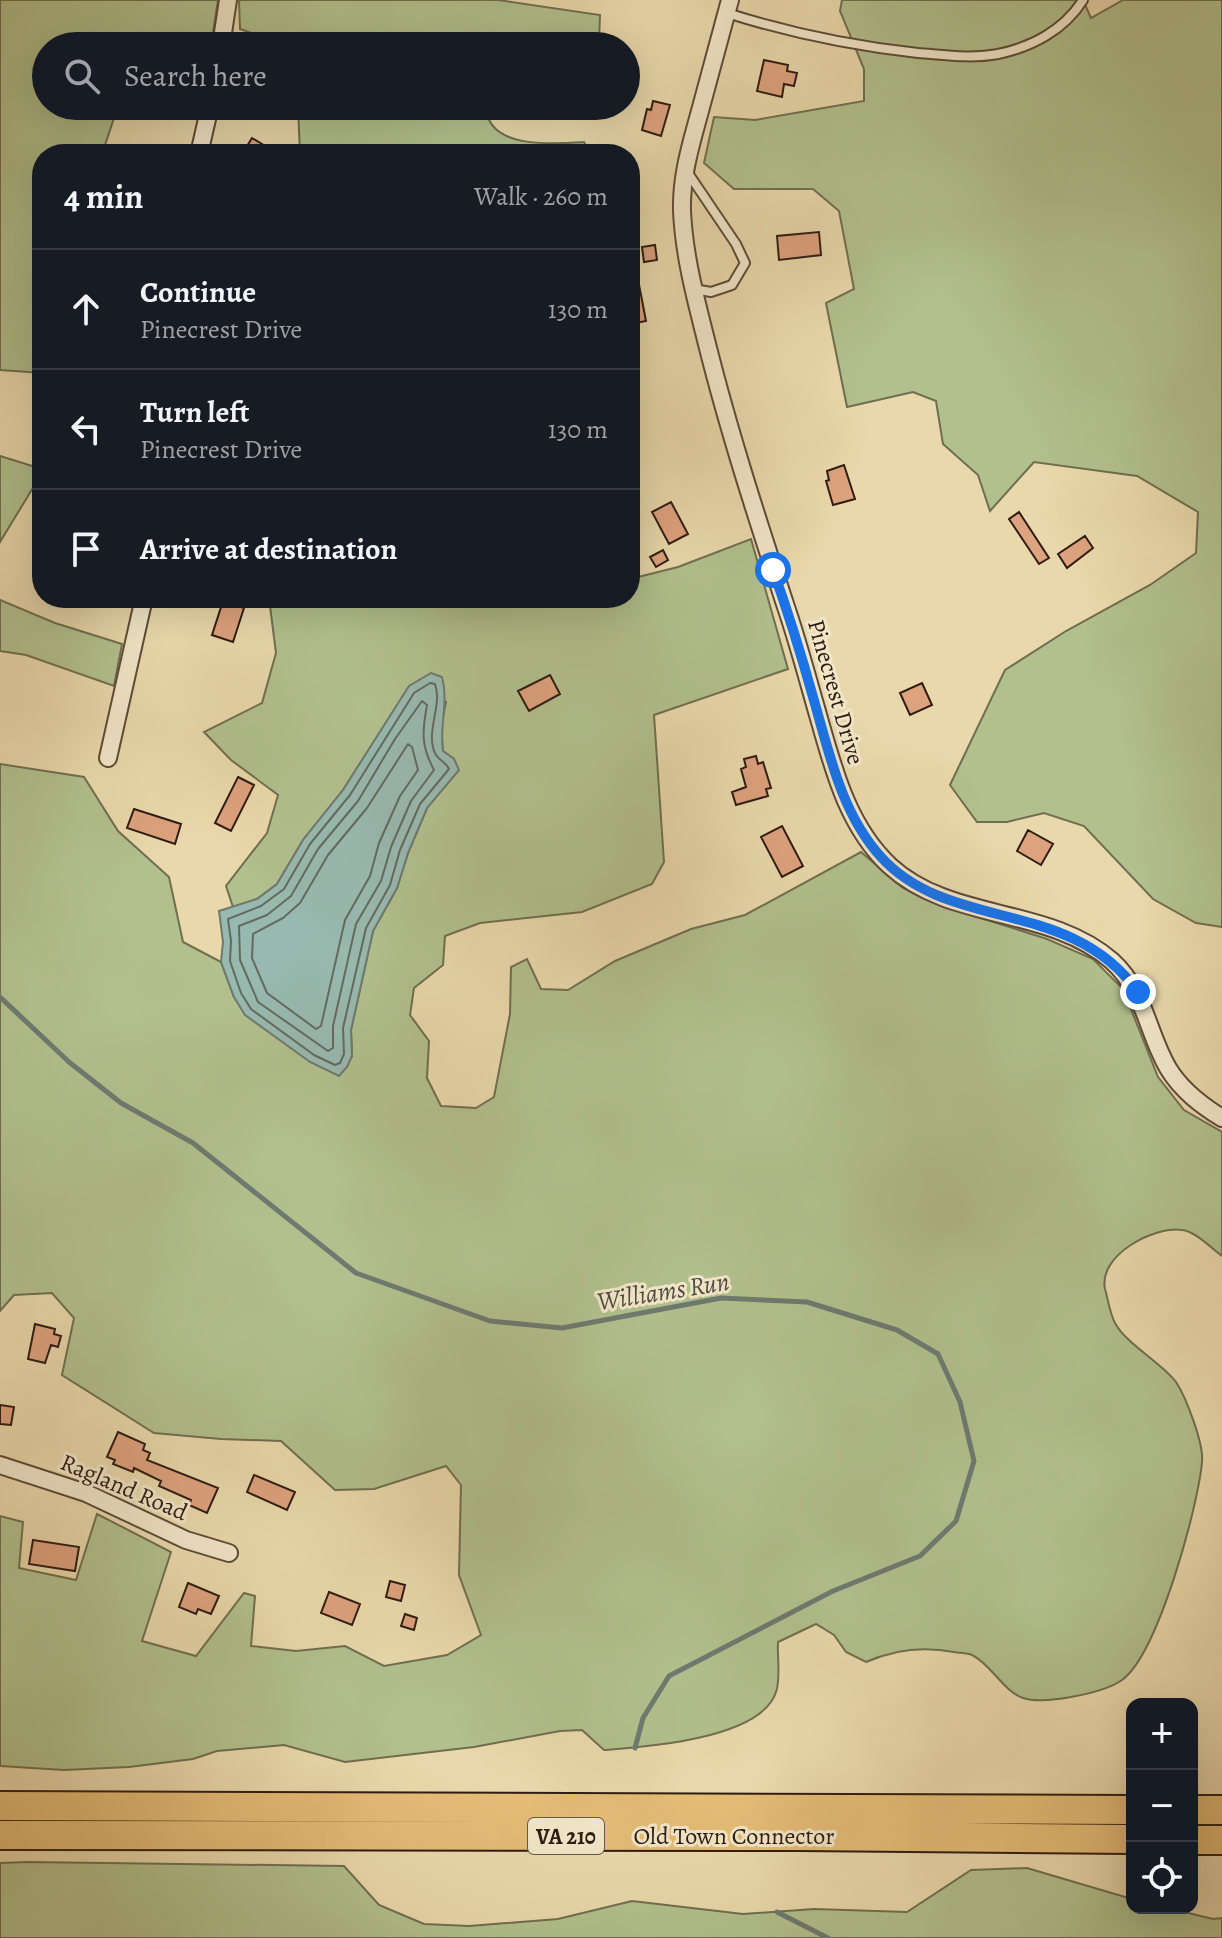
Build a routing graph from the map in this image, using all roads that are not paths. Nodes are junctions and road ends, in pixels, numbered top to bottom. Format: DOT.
graph roads {
  1 [pos="228,0"];
  2 [pos="1083,0"];
  3 [pos="729,6"];
  4 [pos="223,32"];
  5 [pos="207,120"];
  6 [pos="201,144"];
  7 [pos="685,168"];
  8 [pos="694,289"];
  9 [pos="142,608"];
  10 [pos="108,758"];
  11 [pos="1222,1118"];
  12 [pos="0,1465"];
  13 [pos="229,1553"];
  14 [pos="0,1806"];
  15 [pos="1126,1810"];
  16 [pos="1198,1810"];
  17 [pos="1222,1810"];
  18 [pos="0,1835"];
  19 [pos="1126,1839"];
  20 [pos="1198,1840"];
  21 [pos="1222,1840"];
  1 -- 4 [label="street"];
  2 -- 3 [label="lane"];
  3 -- 7 [label="street, Pinecrest Drive"];
  5 -- 6 [label="street"];
  7 -- 8 [label="street, Pinecrest Drive"];
  7 -- 8 [label="lane"];
  8 -- 11 [label="street, Pinecrest Drive"];
  9 -- 10 [label="street"];
  12 -- 13 [label="street, Ragland Road"];
  14 -- 15 [label="highway, Old Town Connector / VA 210"];
  16 -- 17 [label="highway"];
  18 -- 19 [label="highway, Old Town Connector / VA 210"];
  20 -- 21 [label="highway"];
}
